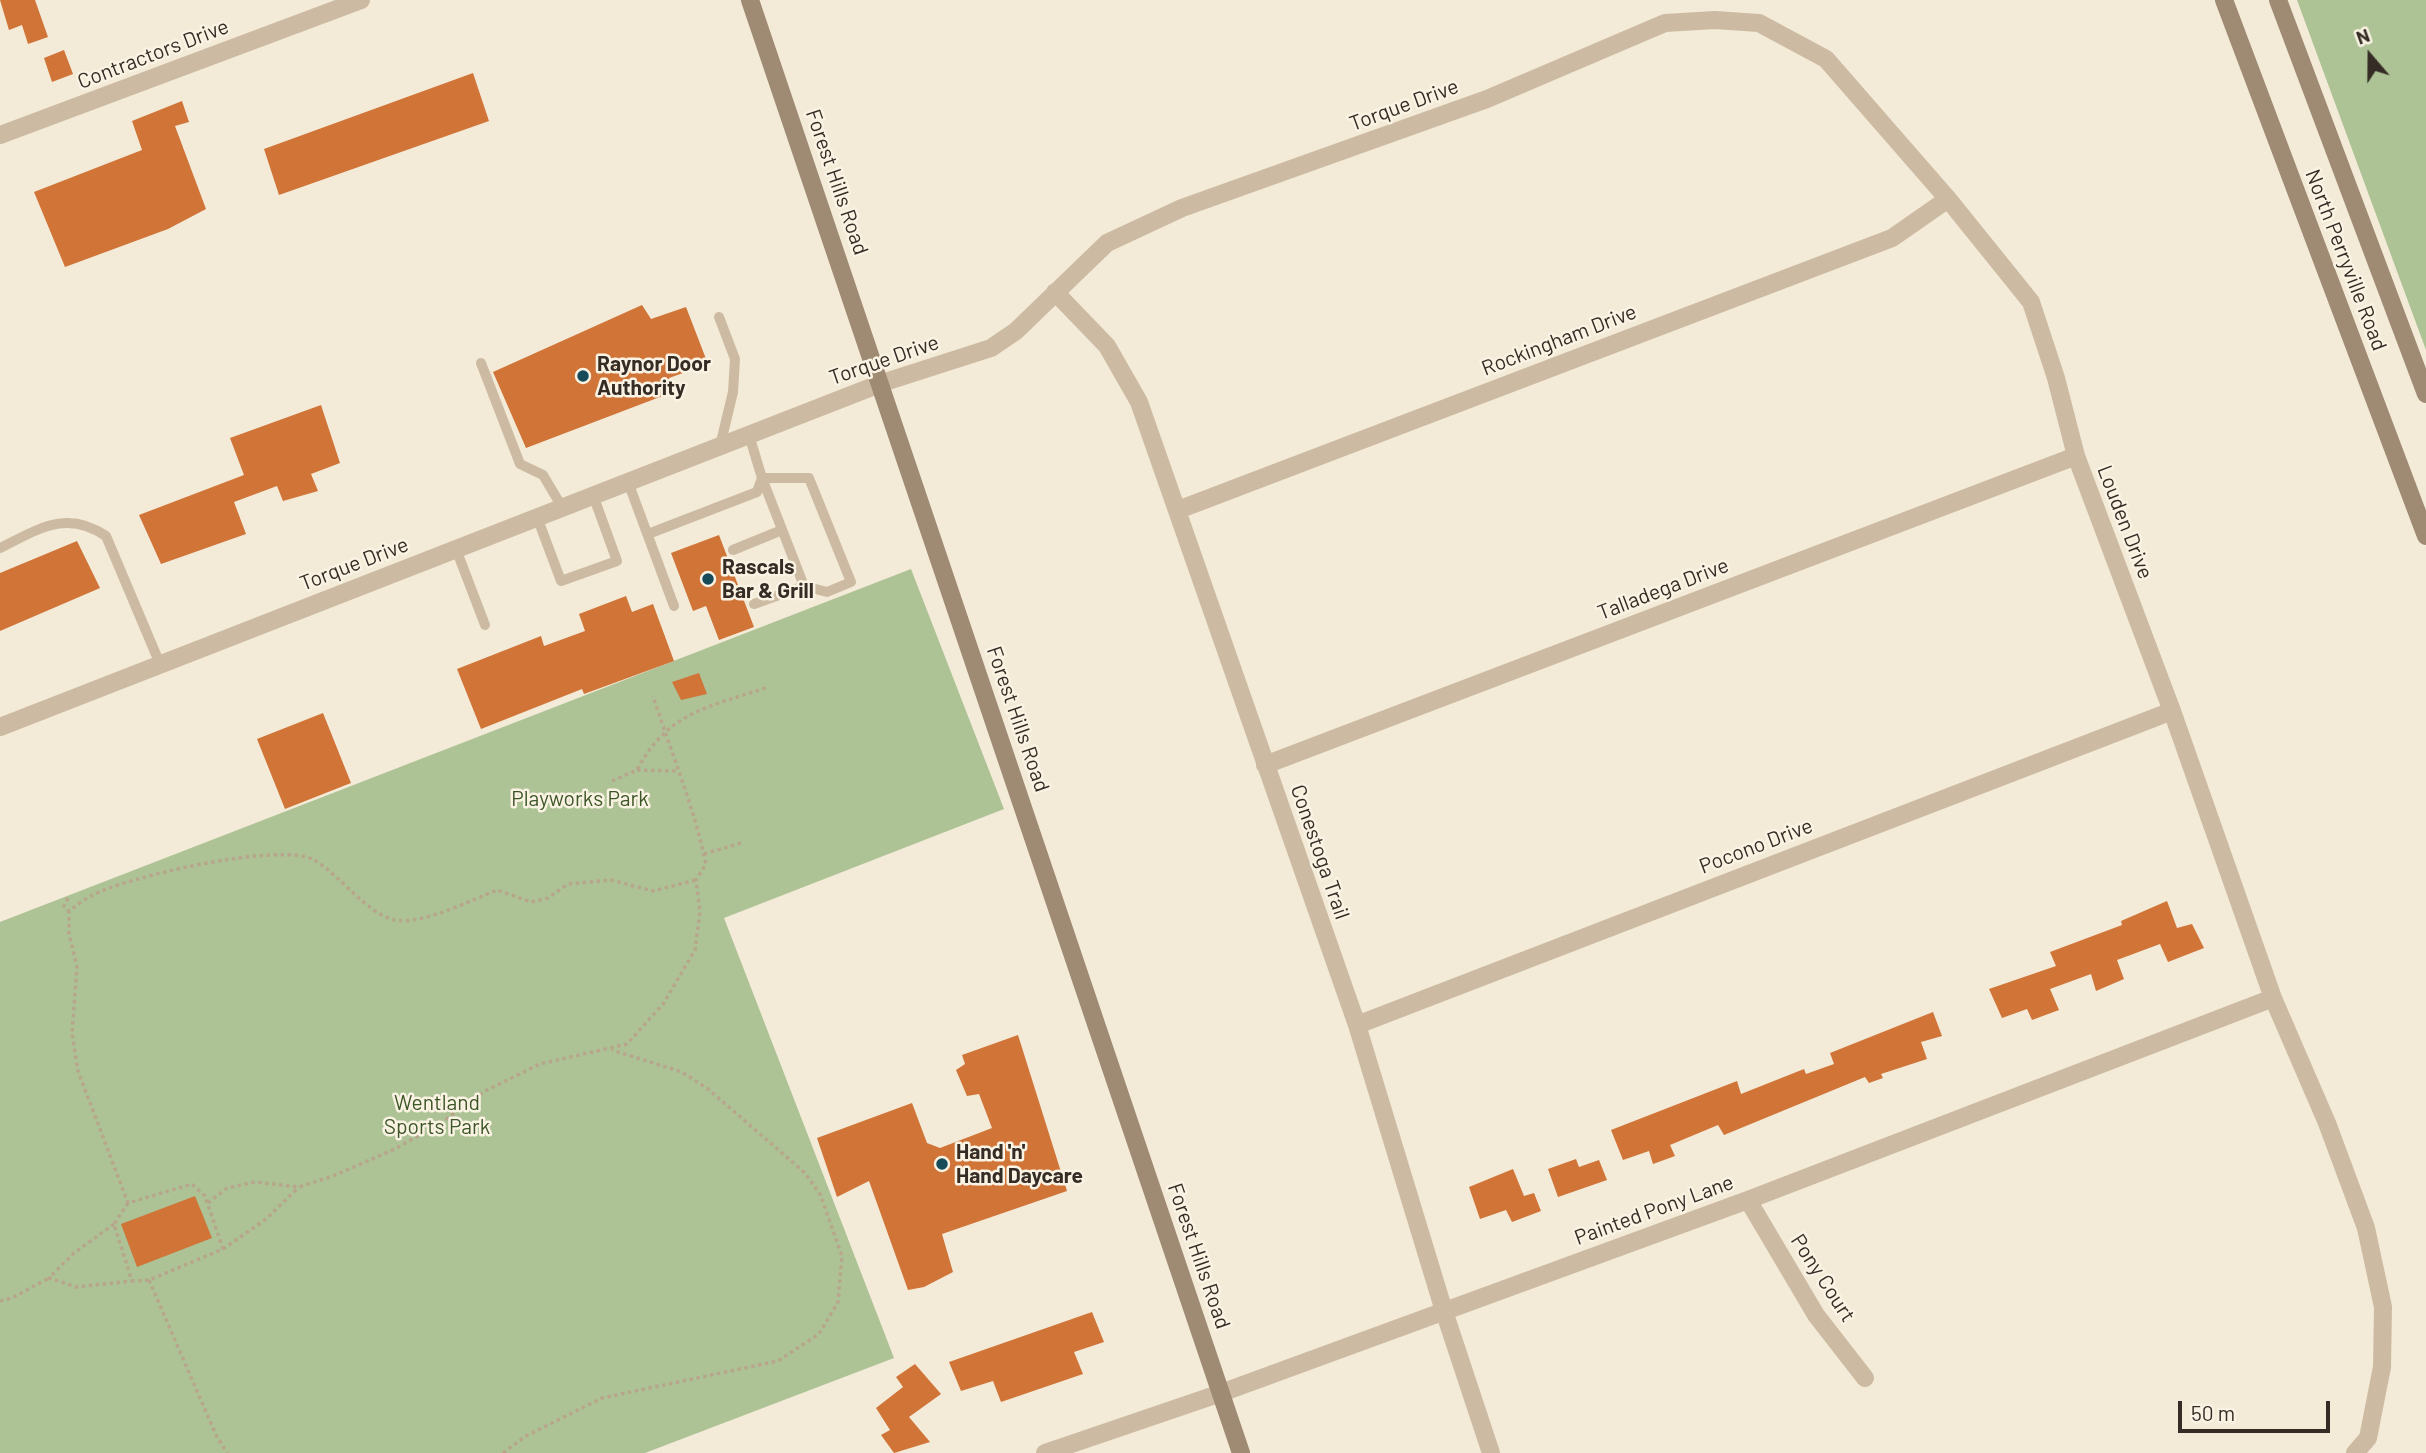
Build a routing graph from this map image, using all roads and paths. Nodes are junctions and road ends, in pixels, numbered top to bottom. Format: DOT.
graph roads {
  1 [pos="361,0"];
  2 [pos="750,0"];
  3 [pos="2224,0"];
  4 [pos="2278,0"];
  5 [pos="1759,23"];
  6 [pos="0,135"];
  7 [pos="1948,199"];
  8 [pos="1055,292"];
  9 [pos="719,317"];
  10 [pos="481,363"];
  11 [pos="882,383"];
  12 [pos="2426,394"];
  13 [pos="749,435"];
  14 [pos="720,446"];
  15 [pos="2076,456"];
  16 [pos="762,478"];
  17 [pos="628,482"];
  18 [pos="593,495"];
  19 [pos="562,507"];
  20 [pos="1178,510"];
  21 [pos="537,517"];
  22 [pos="782,530"];
  23 [pos="648,534"];
  24 [pos="2426,536"];
  25 [pos="0,548"];
  26 [pos="456,549"];
  27 [pos="733,550"];
  28 [pos="804,586"];
  29 [pos="754,604"];
  30 [pos="674,606"];
  31 [pos="485,625"];
  32 [pos="160,664"];
  33 [pos="768,687"];
  34 [pos="653,696"];
  35 [pos="2172,711"];
  36 [pos="0,727"];
  37 [pos="664,730"];
  38 [pos="1265,765"];
  39 [pos="637,770"];
  40 [pos="677,771"];
  41 [pos="611,781"];
  42 [pos="744,842"];
  43 [pos="704,854"];
  44 [pos="122,876"];
  45 [pos="696,880"];
  46 [pos="125,885"];
  47 [pos="68,898"];
  48 [pos="69,911"];
  49 [pos="2273,998"];
  50 [pos="1357,1024"];
  51 [pos="610,1050"];
  52 [pos="299,1187"];
  53 [pos="1748,1200"];
  54 [pos="128,1203"];
  55 [pos="208,1203"];
  56 [pos="114,1224"];
  57 [pos="223,1250"];
  58 [pos="49,1278"];
  59 [pos="149,1280"];
  60 [pos="132,1281"];
  61 [pos="0,1301"];
  62 [pos="1444,1311"];
  63 [pos="1865,1378"];
  64 [pos="1220,1392"];
  65 [pos="227,1453"];
  66 [pos="503,1453"];
  67 [pos="1045,1453"];
  68 [pos="1241,1453"];
  69 [pos="1491,1453"];
  70 [pos="2354,1453"];
  1 -- 6 [label="street, Contractors Drive"];
  2 -- 11 [label="street, Forest Hills Road"];
  3 -- 24 [label="street, North Perryville Road"];
  4 -- 12 [label="street, North Perryville Road"];
  5 -- 7 [label="street, Louden Drive"];
  5 -- 8 [label="street, Torque Drive"];
  7 -- 15 [label="street, Louden Drive"];
  7 -- 20 [label="street, Rockingham Drive"];
  8 -- 11 [label="street, Torque Drive"];
  8 -- 20 [label="street, Conestoga Trail"];
  9 -- 14 [label="lane"];
  10 -- 19 [label="lane"];
  11 -- 13 [label="street, Torque Drive"];
  11 -- 64 [label="street, Forest Hills Road"];
  13 -- 14 [label="street, Torque Drive"];
  13 -- 16 [label="lane"];
  14 -- 17 [label="street, Torque Drive"];
  15 -- 35 [label="street, Louden Drive"];
  15 -- 38 [label="street, Talladega Drive"];
  16 -- 22 [label="lane"];
  16 -- 23 [label="lane"];
  16 -- 28 [label="lane"];
  17 -- 18 [label="street, Torque Drive"];
  17 -- 23 [label="lane"];
  18 -- 19 [label="street, Torque Drive"];
  18 -- 21 [label="lane"];
  19 -- 21 [label="street, Torque Drive"];
  20 -- 38 [label="street, Conestoga Trail"];
  21 -- 26 [label="street, Torque Drive"];
  22 -- 27 [label="lane"];
  22 -- 28 [label="lane"];
  23 -- 30 [label="lane"];
  25 -- 32 [label="lane"];
  26 -- 31 [label="lane"];
  26 -- 32 [label="street, Torque Drive"];
  28 -- 29 [label="lane"];
  32 -- 36 [label="street, Torque Drive"];
  33 -- 37 [label="path"];
  34 -- 37 [label="path"];
  35 -- 49 [label="street, Louden Drive"];
  35 -- 50 [label="street, Pocono Drive"];
  37 -- 39 [label="path"];
  37 -- 40 [label="path"];
  38 -- 50 [label="street, Conestoga Trail"];
  39 -- 40 [label="path"];
  39 -- 41 [label="path"];
  40 -- 43 [label="path"];
  42 -- 43 [label="path"];
  43 -- 45 [label="path"];
  44 -- 46 [label="path"];
  45 -- 46 [label="path"];
  45 -- 51 [label="path"];
  46 -- 48 [label="path"];
  47 -- 48 [label="path"];
  48 -- 54 [label="path"];
  49 -- 53 [label="street, Painted Pony Lane"];
  49 -- 70 [label="street, Louden Drive"];
  50 -- 62 [label="street, Conestoga Trail"];
  51 -- 52 [label="path"];
  51 -- 66 [label="path"];
  52 -- 55 [label="path"];
  52 -- 57 [label="path"];
  53 -- 62 [label="street, Painted Pony Lane"];
  53 -- 63 [label="street, Pony Court"];
  54 -- 55 [label="path"];
  54 -- 56 [label="path"];
  55 -- 57 [label="path"];
  56 -- 58 [label="path"];
  56 -- 60 [label="path"];
  57 -- 59 [label="path"];
  58 -- 60 [label="path"];
  58 -- 61 [label="path"];
  59 -- 60 [label="path"];
  59 -- 65 [label="path"];
  62 -- 64 [label="street, Painted Pony Lane"];
  62 -- 69 [label="street, Conestoga Trail"];
  64 -- 67 [label="street, Painted Pony Lane"];
  64 -- 68 [label="street, Forest Hills Road"];
}
